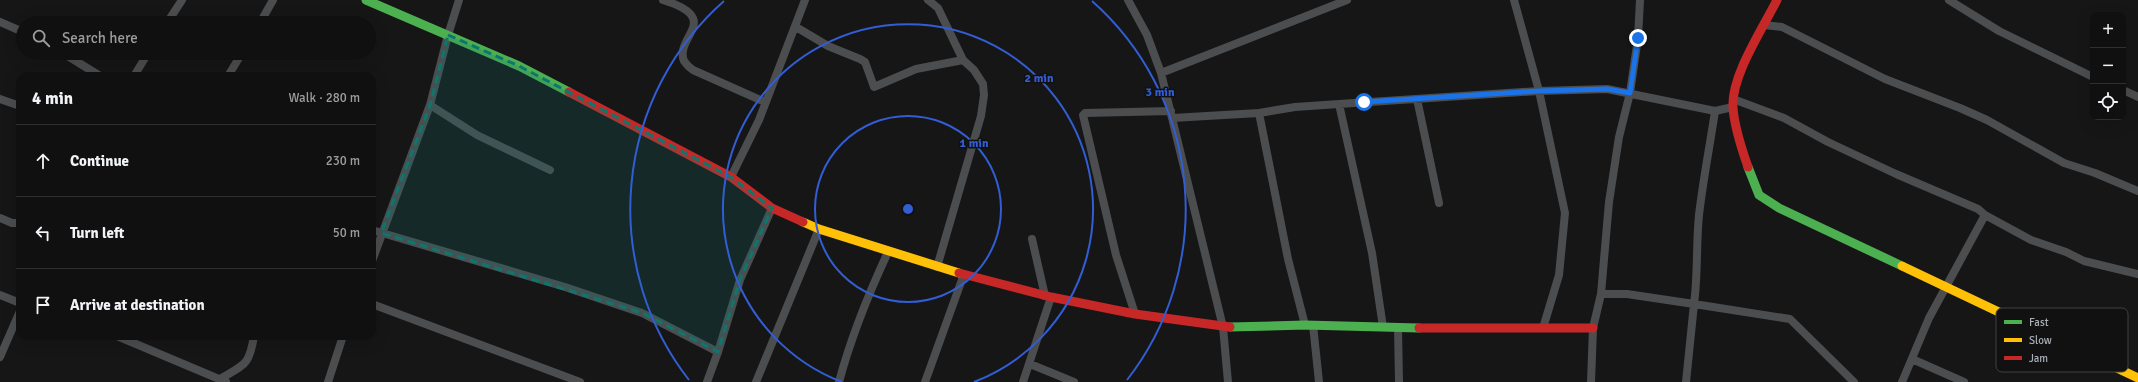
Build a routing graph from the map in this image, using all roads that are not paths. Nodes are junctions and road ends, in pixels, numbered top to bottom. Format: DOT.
graph roads {
  1 [pos="182,0"];
  2 [pos="273,0"];
  3 [pos="366,0"];
  4 [pos="459,0"];
  5 [pos="663,0"];
  6 [pos="805,0"];
  7 [pos="928,0"];
  8 [pos="1346,0"];
  9 [pos="1514,0"];
  10 [pos="1640,0"];
  11 [pos="1777,0"];
  12 [pos="1949,0"];
  13 [pos="1130,1"];
  14 [pos="1957,2"];
  15 [pos="172,16"];
  16 [pos="264,16"];
  17 [pos="0,22"];
  18 [pos="1764,25"];
  19 [pos="796,28"];
  20 [pos="16,29"];
  21 [pos="448,35"];
  22 [pos="74,60"];
  23 [pos="144,60"];
  24 [pos="238,60"];
  25 [pos="962,60"];
  26 [pos="94,72"];
  27 [pos="136,72"];
  28 [pos="230,72"];
  29 [pos="1161,73"];
  30 [pos="2090,76"];
  31 [pos="1539,91"];
  32 [pos="2126,91"];
  33 [pos="1630,93"];
  34 [pos="2138,97"];
  35 [pos="0,99"];
  36 [pos="1417,99"];
  37 [pos="765,102"];
  38 [pos="1733,103"];
  39 [pos="1339,104"];
  40 [pos="16,105"];
  41 [pos="430,105"];
  42 [pos="1715,111"];
  43 [pos="1259,113"];
  44 [pos="1172,114"];
  45 [pos="550,170"];
  46 [pos="731,177"];
  47 [pos="2138,191"];
  48 [pos="1439,203"];
  49 [pos="772,208"];
  50 [pos="1985,215"];
  51 [pos="0,218"];
  52 [pos="16,222"];
  53 [pos="819,229"];
  54 [pos="376,231"];
  55 [pos="382,233"];
  56 [pos="1032,239"];
  57 [pos="376,250"];
  58 [pos="888,252"];
  59 [pos="938,267"];
  60 [pos="964,274"];
  61 [pos="2138,274"];
  62 [pos="1945,287"];
  63 [pos="1601,294"];
  64 [pos="0,295"];
  65 [pos="1048,296"];
  66 [pos="16,301"];
  67 [pos="1694,304"];
  68 [pos="376,306"];
  69 [pos="1996,311"];
  70 [pos="1135,314"];
  71 [pos="16,319"];
  72 [pos="1309,325"];
  73 [pos="1223,327"];
  74 [pos="1384,327"];
  75 [pos="1398,327"];
  76 [pos="1543,328"];
  77 [pos="1593,328"];
  78 [pos="126,340"];
  79 [pos="253,340"];
  80 [pos="342,340"];
  81 [pos="718,352"];
  82 [pos="0,357"];
  83 [pos="1912,359"];
  84 [pos="1030,364"];
  85 [pos="2125,372"];
  86 [pos="2138,378"];
  87 [pos="222,381"];
  88 [pos="328,382"];
  89 [pos="580,382"];
  90 [pos="707,382"];
  91 [pos="756,382"];
  92 [pos="839,382"];
  93 [pos="925,382"];
  94 [pos="1023,382"];
  95 [pos="1074,382"];
  96 [pos="1228,382"];
  97 [pos="1320,382"];
  98 [pos="1399,382"];
  99 [pos="1591,382"];
  100 [pos="1686,382"];
  101 [pos="1854,382"];
  102 [pos="1902,382"];
  103 [pos="1964,382"];
  1 -- 15 [label="street"];
  2 -- 16 [label="street"];
  3 -- 21 [label="street"];
  4 -- 21 [label="street"];
  5 -- 37 [label="street"];
  6 -- 19 [label="street"];
  7 -- 25 [label="street"];
  8 -- 29 [label="street"];
  9 -- 31 [label="street"];
  10 -- 33 [label="street"];
  11 -- 18 [label="street"];
  12 -- 14 [label="street"];
  13 -- 29 [label="street"];
  14 -- 30 [label="street"];
  17 -- 20 [label="street"];
  18 -- 38 [label="street"];
  18 -- 47 [label="street"];
  19 -- 25 [label="street"];
  19 -- 37 [label="street"];
  21 -- 41 [label="street"];
  21 -- 46 [label="street"];
  22 -- 26 [label="street"];
  23 -- 27 [label="street"];
  24 -- 28 [label="street"];
  25 -- 59 [label="street"];
  29 -- 44 [label="street"];
  31 -- 33 [label="street"];
  31 -- 36 [label="street"];
  31 -- 76 [label="street"];
  32 -- 34 [label="street"];
  33 -- 42 [label="street"];
  33 -- 63 [label="street"];
  35 -- 40 [label="street"];
  36 -- 39 [label="street"];
  36 -- 48 [label="street"];
  37 -- 46 [label="street"];
  38 -- 42 [label="street"];
  38 -- 50 [label="street"];
  38 -- 62 [label="street"];
  39 -- 43 [label="street"];
  39 -- 74 [label="street"];
  41 -- 45 [label="street"];
  41 -- 55 [label="street"];
  42 -- 67 [label="street"];
  43 -- 44 [label="street"];
  43 -- 72 [label="street"];
  44 -- 70 [label="street"];
  44 -- 73 [label="street"];
  46 -- 49 [label="street"];
  49 -- 53 [label="street"];
  49 -- 81 [label="street"];
  50 -- 61 [label="street"];
  50 -- 62 [label="street"];
  51 -- 52 [label="street"];
  53 -- 58 [label="street"];
  53 -- 91 [label="street"];
  54 -- 55 [label="street"];
  55 -- 57 [label="street"];
  55 -- 81 [label="street"];
  56 -- 65 [label="street"];
  58 -- 59 [label="street"];
  58 -- 92 [label="street"];
  59 -- 60 [label="street"];
  60 -- 65 [label="street"];
  60 -- 93 [label="street"];
  62 -- 69 [label="street"];
  62 -- 83 [label="street"];
  63 -- 67 [label="street"];
  63 -- 77 [label="street"];
  64 -- 66 [label="street"];
  65 -- 70 [label="street"];
  65 -- 84 [label="street"];
  67 -- 100 [label="street"];
  67 -- 101 [label="street"];
  68 -- 89 [label="street"];
  70 -- 73 [label="street"];
  71 -- 82 [label="street"];
  72 -- 73 [label="street"];
  72 -- 74 [label="street"];
  72 -- 97 [label="street"];
  73 -- 96 [label="street"];
  74 -- 75 [label="street"];
  75 -- 76 [label="street"];
  75 -- 98 [label="street"];
  76 -- 77 [label="street"];
  77 -- 99 [label="street"];
  78 -- 87 [label="street"];
  79 -- 87 [label="street"];
  80 -- 88 [label="street"];
  81 -- 90 [label="street"];
  83 -- 102 [label="street"];
  83 -- 103 [label="street"];
  84 -- 94 [label="street"];
  84 -- 95 [label="street"];
  85 -- 86 [label="street"];
}
